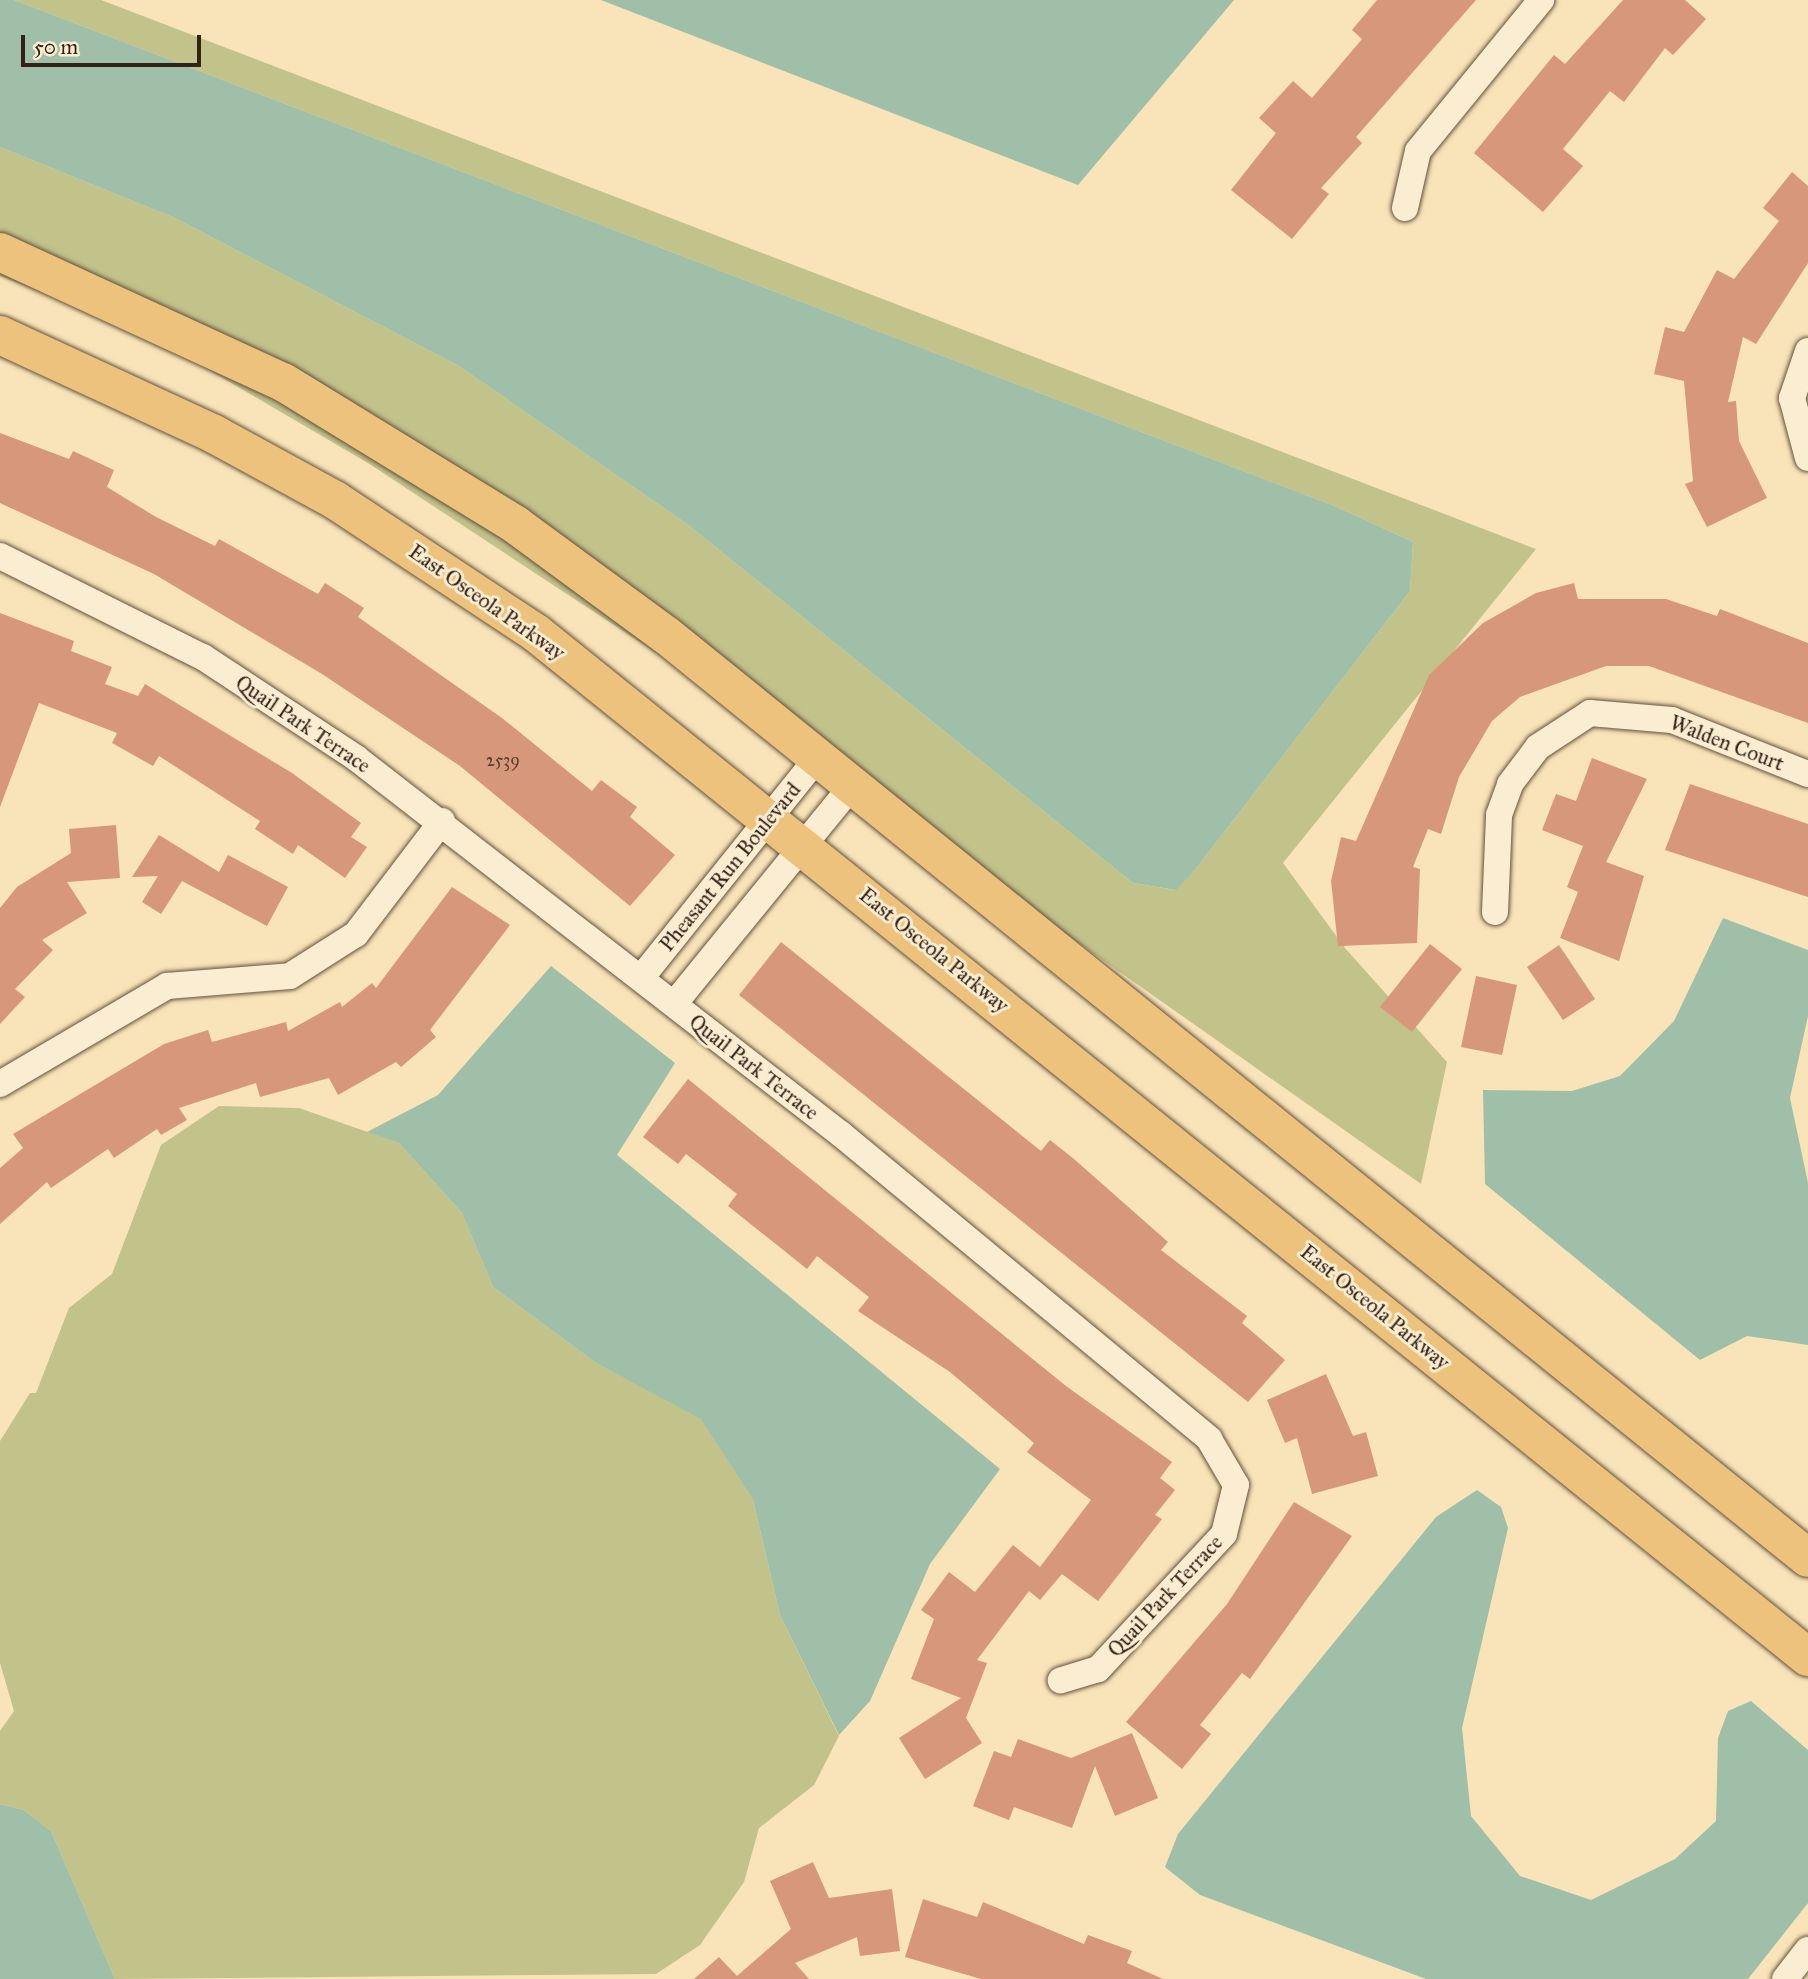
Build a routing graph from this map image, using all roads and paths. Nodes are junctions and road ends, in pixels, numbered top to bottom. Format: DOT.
graph roads {
  1 [pos="1541,0"];
  2 [pos="1405,208"];
  3 [pos="0,251"];
  4 [pos="0,335"];
  5 [pos="1808,351"];
  6 [pos="1808,458"];
  7 [pos="0,556"];
  8 [pos="818,757"];
  9 [pos="1808,774"];
  10 [pos="852,786"];
  11 [pos="770,817"];
  12 [pos="442,821"];
  13 [pos="804,845"];
  14 [pos="1495,912"];
  15 [pos="641,978"];
  16 [pos="674,1004"];
  17 [pos="0,1084"];
  18 [pos="1808,1558"];
  19 [pos="1808,1657"];
  20 [pos="1062,1679"];
  21 [pos="1808,1950"];
  22 [pos="1788,1978"];
  1 -- 2 [label="street"];
  3 -- 8 [label="main road"];
  4 -- 11 [label="main road, East Osceola Parkway"];
  5 -- 6 [label="street"];
  7 -- 12 [label="street, Quail Park Terrace"];
  8 -- 10 [label="main road"];
  8 -- 11 [label="street, Pheasant Run Boulevard"];
  9 -- 14 [label="street, Walden Court"];
  10 -- 13 [label="street, Pheasant Run Boulevard"];
  10 -- 18 [label="main road"];
  11 -- 13 [label="main road, East Osceola Parkway"];
  11 -- 15 [label="street, Pheasant Run Boulevard"];
  12 -- 15 [label="street, Quail Park Terrace"];
  12 -- 17 [label="street"];
  13 -- 16 [label="street, Pheasant Run Boulevard"];
  13 -- 19 [label="main road, East Osceola Parkway"];
  15 -- 16 [label="street, Quail Park Terrace"];
  16 -- 20 [label="street, Quail Park Terrace"];
  21 -- 22 [label="street"];
}
